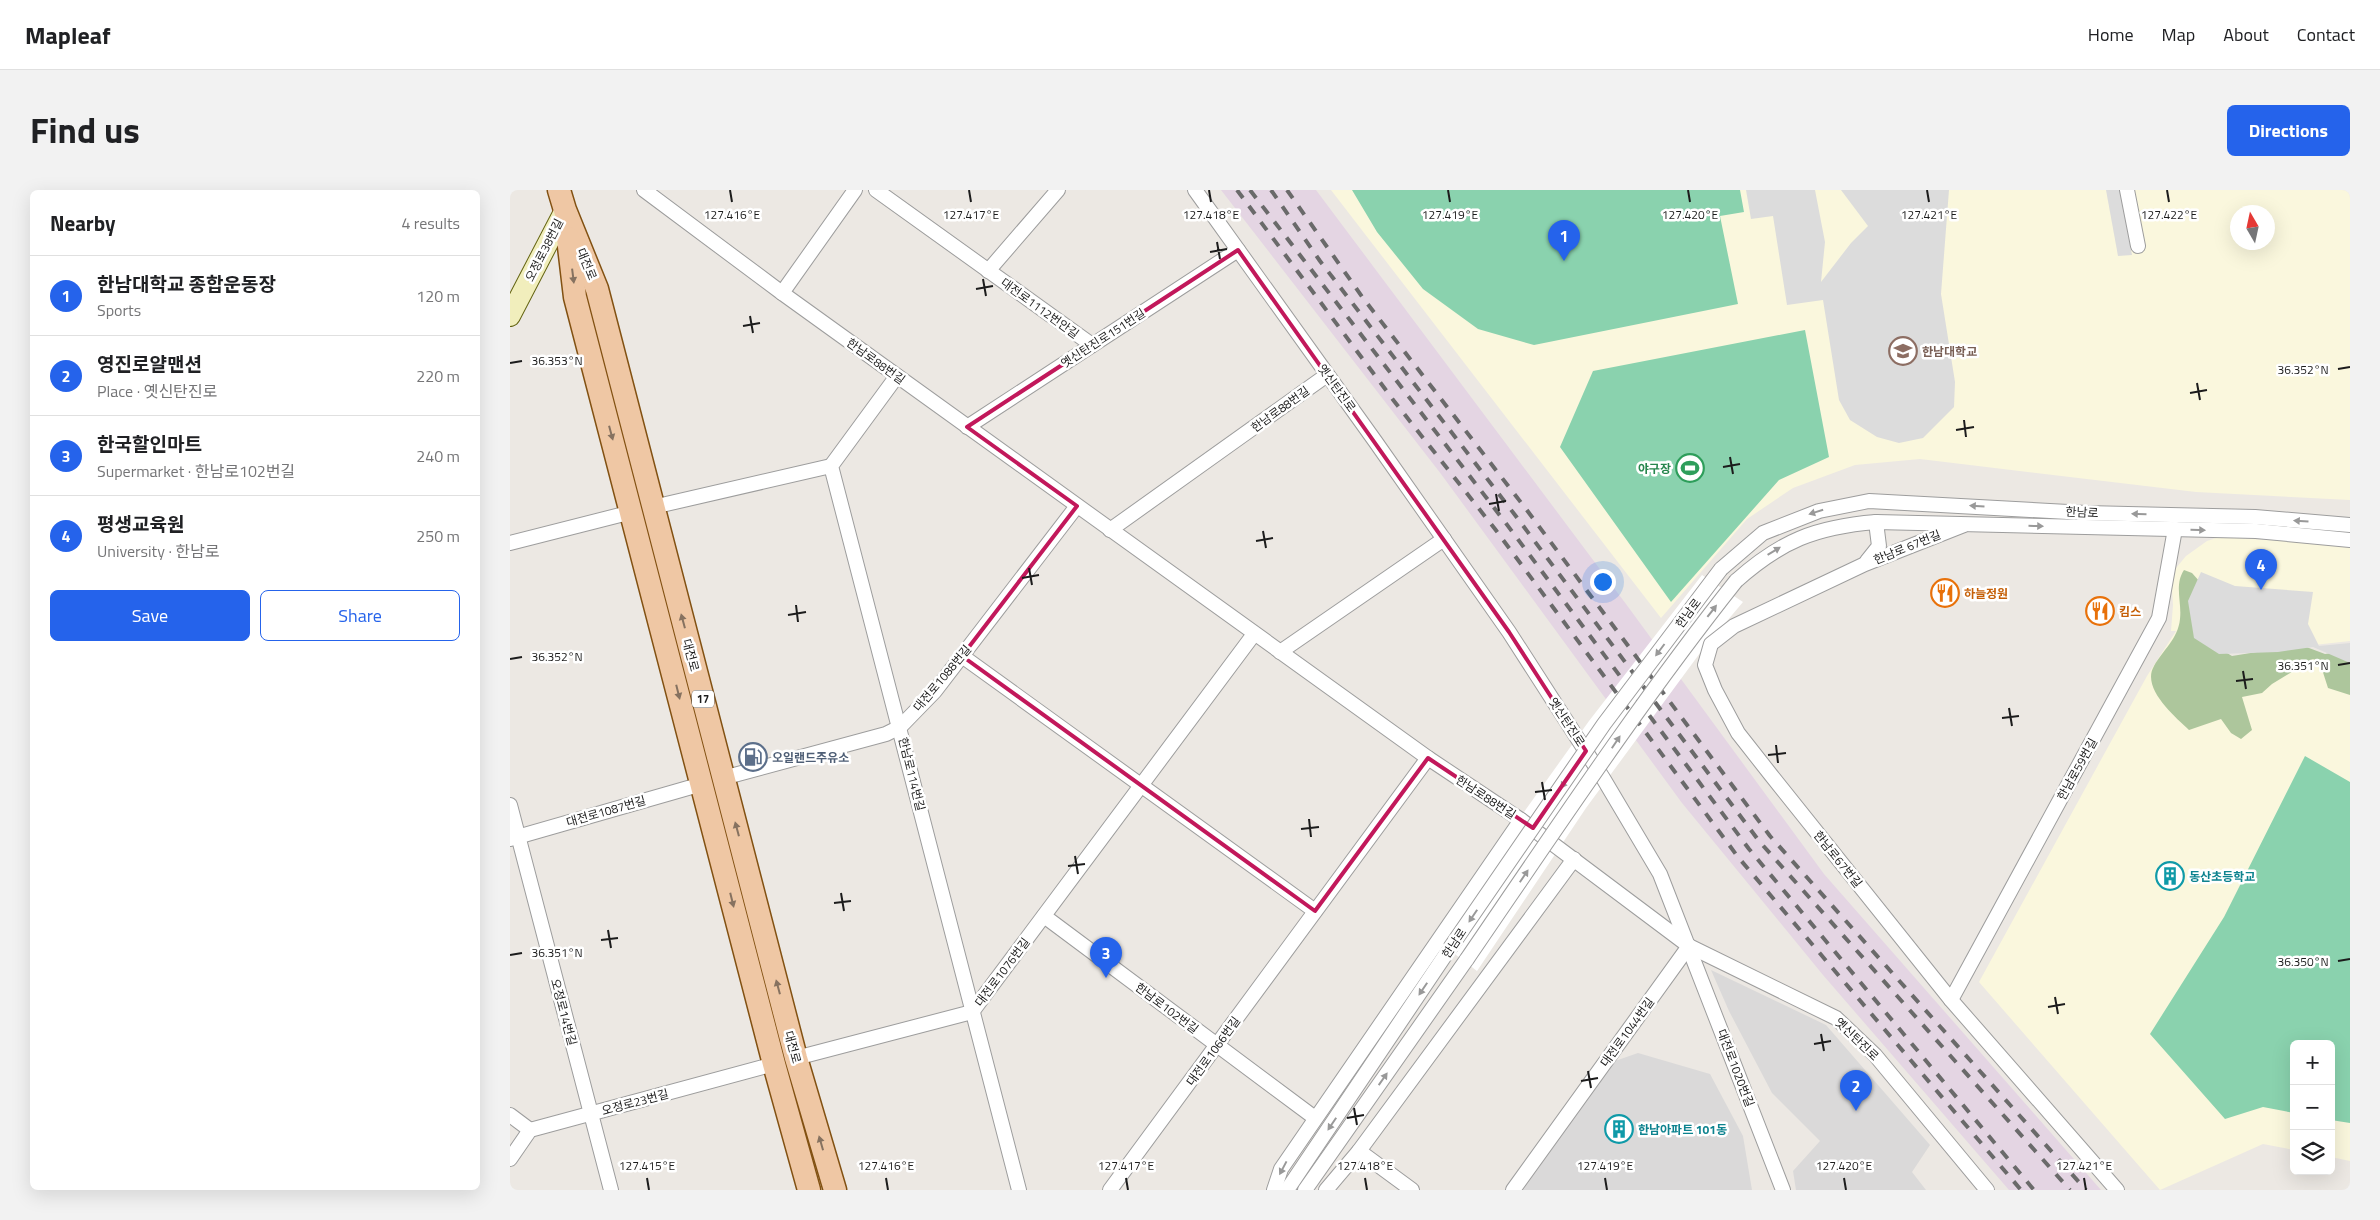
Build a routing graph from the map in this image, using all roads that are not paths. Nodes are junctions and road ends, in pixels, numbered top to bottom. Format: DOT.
graph roads {
  1 [pos="644,190"];
  2 [pos="855,190"];
  3 [pos="876,190"];
  4 [pos="1058,190"];
  5 [pos="1194,190"];
  6 [pos="2127,190"];
  7 [pos="562,200"];
  8 [pos="2138,246"];
  9 [pos="1238,250"];
  10 [pos="988,271"];
  11 [pos="782,293"];
  12 [pos="510,316"];
  13 [pos="1092,345"];
  14 [pos="1327,375"];
  15 [pos="897,376"];
  16 [pos="967,427"];
  17 [pos="831,466"];
  18 [pos="1077,506"];
  19 [pos="643,510"];
  20 [pos="1876,522"];
  21 [pos="1964,525"];
  22 [pos="2350,525"];
  23 [pos="2175,529"];
  24 [pos="1110,530"];
  25 [pos="1444,539"];
  26 [pos="2350,540"];
  27 [pos="510,543"];
  28 [pos="1865,564"];
  29 [pos="1254,634"];
  30 [pos="1280,652"];
  31 [pos="962,656"];
  32 [pos="900,727"];
  33 [pos="1428,758"];
  34 [pos="723,778"];
  35 [pos="702,784"];
  36 [pos="1141,785"];
  37 [pos="510,805"];
  38 [pos="1521,820"];
  39 [pos="514,838"];
  40 [pos="1574,859"];
  41 [pos="1315,911"];
  42 [pos="1044,916"];
  43 [pos="1689,946"];
  44 [pos="1951,1000"];
  45 [pos="972,1012"];
  46 [pos="1217,1045"];
  47 [pos="796,1058"];
  48 [pos="774,1064"];
  49 [pos="591,1114"];
  50 [pos="510,1115"];
  51 [pos="1315,1118"];
  52 [pos="530,1130"];
  53 [pos="1359,1151"];
  54 [pos="510,1159"];
  55 [pos="611,1190"];
  56 [pos="809,1190"];
  57 [pos="835,1190"];
  58 [pos="1019,1190"];
  59 [pos="1110,1190"];
  60 [pos="1274,1190"];
  61 [pos="1287,1190"];
  62 [pos="1305,1190"];
  63 [pos="1326,1190"];
  64 [pos="1412,1190"];
  65 [pos="1513,1190"];
  66 [pos="1783,1190"];
  67 [pos="1987,1190"];
  68 [pos="2117,1190"];
  1 -- 11 [label="street, 한남로88번길"];
  2 -- 11 [label="street"];
  3 -- 10 [label="street, 대전로1112번안길"];
  4 -- 10 [label="street, 대전로1112번안길"];
  5 -- 9 [label="street, 옛신탄진로"];
  6 -- 8 [label="street"];
  7 -- 12 [label="street, 오정로38번길"];
  7 -- 19 [label="main road, 대전로 / 17"];
  9 -- 13 [label="street, 옛신탄진로151번길"];
  9 -- 14 [label="street, 옛신탄진로"];
  10 -- 13 [label="street, 대전로1112번안길"];
  11 -- 15 [label="street, 한남로88번길"];
  13 -- 16 [label="street, 옛신탄진로151번길"];
  14 -- 24 [label="street, 한남로88번길"];
  14 -- 25 [label="street, 옛신탄진로"];
  15 -- 16 [label="street, 한남로88번길"];
  15 -- 17 [label="street"];
  16 -- 18 [label="street, 한남로88번길"];
  17 -- 19 [label="street"];
  17 -- 32 [label="street, 한남로114번길"];
  18 -- 24 [label="street, 한남로88번길"];
  18 -- 31 [label="street, 대전로1088번길"];
  19 -- 27 [label="street"];
  34 -- 19 [label="main road, 대전로 / 17, one-way"];
  19 -- 35 [label="main road, 대전로 / 17, one-way"];
  20 -- 21 [label="street, 한남로"];
  20 -- 28 [label="street, 한남로 67번길"];
  62 -- 20 [label="street, 한남로, one-way, bridge"];
  21 -- 23 [label="street, 한남로, one-way"];
  21 -- 28 [label="street, 한남로 67번길"];
  22 -- 61 [label="street, 한남로, one-way, bridge"];
  23 -- 26 [label="street, 한남로, one-way"];
  23 -- 44 [label="street, 한남로59번길"];
  24 -- 29 [label="street, 한남로88번길"];
  25 -- 30 [label="street"];
  25 -- 43 [label="street, 옛신탄진로"];
  28 -- 44 [label="street, 한남로67번길"];
  29 -- 30 [label="street, 한남로88번길"];
  29 -- 36 [label="street, 대전로1076번길"];
  30 -- 33 [label="street, 한남로88번길"];
  31 -- 32 [label="street, 대전로1088번길"];
  31 -- 36 [label="street"];
  32 -- 34 [label="street, 대전로1088번길"];
  32 -- 45 [label="street, 한남로114번길"];
  33 -- 38 [label="street, 한남로88번길"];
  33 -- 41 [label="street, 대전로1066번길"];
  47 -- 34 [label="main road, 대전로 / 17, one-way"];
  35 -- 39 [label="street, 대전로1087번길"];
  35 -- 48 [label="main road, 대전로 / 17, one-way"];
  36 -- 41 [label="street"];
  36 -- 42 [label="street, 대전로1076번길"];
  37 -- 39 [label="street, 오정로14번길"];
  38 -- 40 [label="street, 한남로88번길"];
  38 -- 51 [label="street"];
  39 -- 49 [label="street, 오정로14번길"];
  40 -- 43 [label="street, 한남로88번길"];
  40 -- 53 [label="street"];
  41 -- 46 [label="street, 대전로1066번길"];
  42 -- 45 [label="street, 대전로1076번길"];
  42 -- 46 [label="street, 한남로102번길"];
  43 -- 65 [label="street, 대전로1044번길"];
  43 -- 66 [label="street, 대전로1020번길"];
  43 -- 67 [label="street, 옛신탄진로"];
  44 -- 68 [label="street, 한남로67번길"];
  45 -- 47 [label="street, 대전로1076번길"];
  45 -- 58 [label="street, 한남로114번길"];
  46 -- 51 [label="street, 한남로102번길"];
  46 -- 59 [label="street, 대전로1066번길"];
  57 -- 47 [label="main road, 대전로 / 17, one-way"];
  48 -- 49 [label="street, 오정로23번길"];
  48 -- 56 [label="main road, 대전로 / 17"];
  49 -- 52 [label="street, 오정로23번길"];
  49 -- 55 [label="street, 오정로14번길"];
  50 -- 52 [label="street"];
  51 -- 60 [label="street, one-way"];
  52 -- 54 [label="street"];
  53 -- 63 [label="street"];
  53 -- 64 [label="street"];
}
